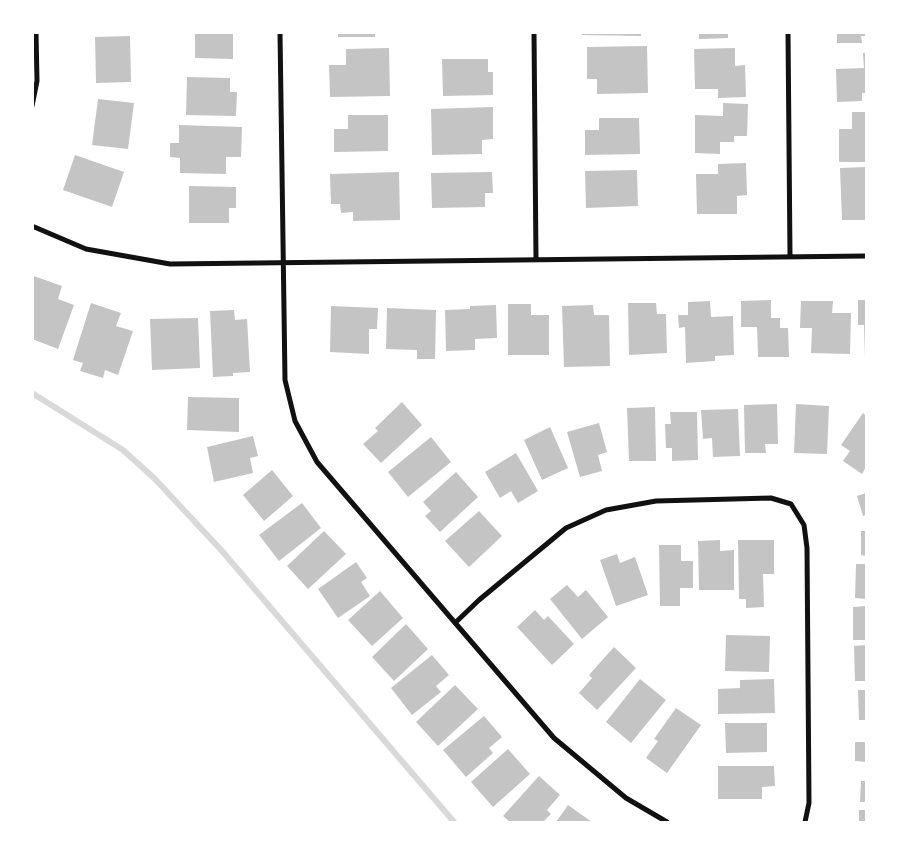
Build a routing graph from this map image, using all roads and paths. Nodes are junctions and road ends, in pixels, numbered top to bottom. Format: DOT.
graph roads {
  1 [pos="36,32"];
  2 [pos="280,32"];
  3 [pos="534,32"];
  4 [pos="788,32"];
  5 [pos="32,106"];
  6 [pos="32,226"];
  7 [pos="790,256"];
  8 [pos="866,256"];
  9 [pos="536,260"];
  10 [pos="283,262"];
  11 [pos="455,623"];
  12 [pos="667,822"];
  13 [pos="806,822"];
  1 -- 5 [label="street"];
  2 -- 10 [label="street"];
  3 -- 9 [label="street"];
  4 -- 7 [label="street"];
  6 -- 10 [label="street"];
  7 -- 8 [label="street"];
  7 -- 9 [label="street"];
  9 -- 10 [label="street"];
  10 -- 11 [label="street"];
  11 -- 12 [label="street"];
  11 -- 13 [label="street"];
}
